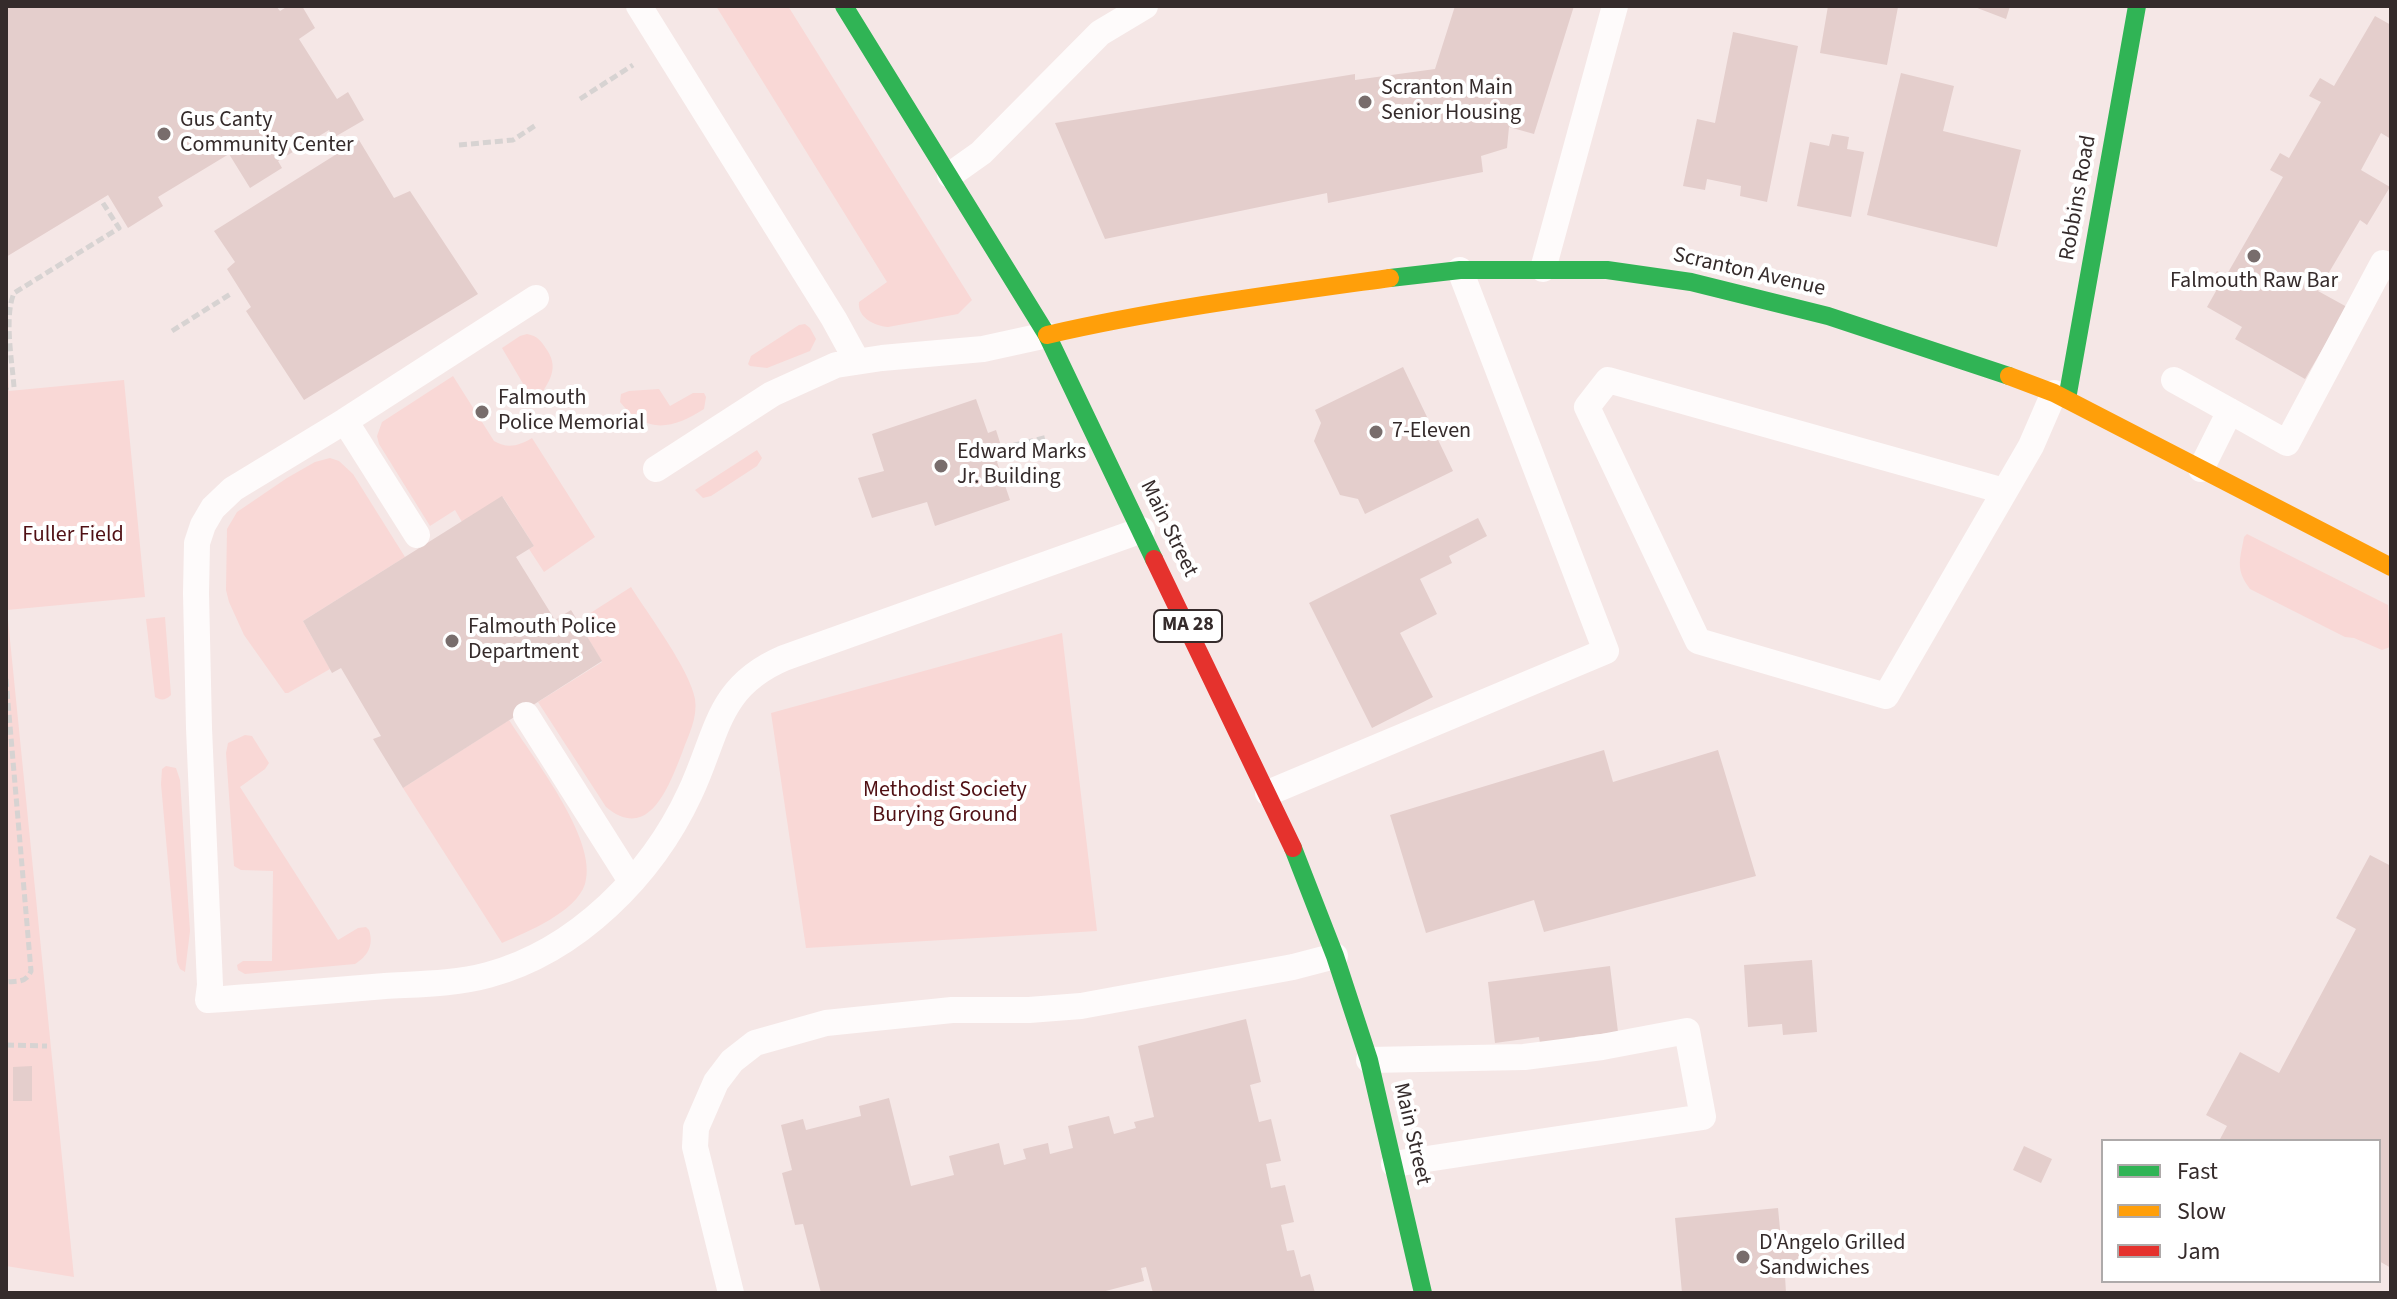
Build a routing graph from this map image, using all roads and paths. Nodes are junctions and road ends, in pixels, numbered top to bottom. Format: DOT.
graph roads {
  1 [pos="639,6"];
  2 [pos="844,6"];
  3 [pos="1145,6"];
  4 [pos="1615,6"];
  5 [pos="2137,6"];
  6 [pos="642,59"];
  7 [pos="580,99"];
  8 [pos="536,125"];
  9 [pos="459,145"];
  10 [pos="950,175"];
  11 [pos="101,200"];
  12 [pos="2383,263"];
  13 [pos="1543,269"];
  14 [pos="1460,270"];
  15 [pos="232,293"];
  16 [pos="536,298"];
  17 [pos="172,331"];
  18 [pos="1047,335"];
  19 [pos="857,361"];
  20 [pos="2174,380"];
  21 [pos="9,387"];
  22 [pos="2060,396"];
  23 [pos="2230,411"];
  24 [pos="345,421"];
  25 [pos="1052,436"];
  26 [pos="1002,448"];
  27 [pos="656,469"];
  28 [pos="2201,469"];
  29 [pos="2004,491"];
  30 [pos="1142,530"];
  31 [pos="417,535"];
  32 [pos="2391,567"];
  33 [pos="6,679"];
  34 [pos="526,715"];
  35 [pos="1268,793"];
  36 [pos="631,881"];
  37 [pos="1335,956"];
  38 [pos="6,982"];
  39 [pos="6,1045"];
  40 [pos="47,1046"];
  41 [pos="1369,1060"];
  42 [pos="1394,1164"];
  43 [pos="731,1293"];
  44 [pos="1423,1293"];
  1 -- 19 [label="lane"];
  2 -- 10 [label="street, Main Street / MA 28"];
  3 -- 10 [label="lane"];
  4 -- 13 [label="lane"];
  5 -- 22 [label="street, Robbins Road"];
  6 -- 7 [label="path"];
  8 -- 9 [label="path"];
  10 -- 18 [label="street, Main Street / MA 28"];
  11 -- 21 [label="path"];
  12 -- 23 [label="lane"];
  13 -- 14 [label="street, Scranton Avenue"];
  13 -- 22 [label="street, Scranton Avenue"];
  14 -- 18 [label="street, Scranton Avenue"];
  14 -- 35 [label="lane"];
  15 -- 17 [label="path"];
  16 -- 24 [label="lane"];
  18 -- 19 [label="lane"];
  18 -- 30 [label="street, Main Street / MA 28"];
  19 -- 27 [label="lane"];
  20 -- 23 [label="lane"];
  22 -- 28 [label="street, Scranton Avenue"];
  22 -- 29 [label="lane"];
  23 -- 28 [label="lane"];
  24 -- 31 [label="lane"];
  24 -- 36 [label="lane"];
  25 -- 26 [label="path"];
  28 -- 32 [label="street, Scranton Avenue"];
  29 -- 29 [label="lane"];
  30 -- 35 [label="street, Main Street / MA 28"];
  30 -- 36 [label="lane"];
  33 -- 38 [label="path"];
  34 -- 36 [label="lane"];
  35 -- 37 [label="street, Main Street / MA 28"];
  37 -- 41 [label="street, Main Street / MA 28"];
  37 -- 43 [label="lane"];
  39 -- 40 [label="path"];
  41 -- 42 [label="street, Main Street / MA 28"];
  41 -- 42 [label="lane"];
  42 -- 44 [label="street, Main Street / MA 28"];
}
